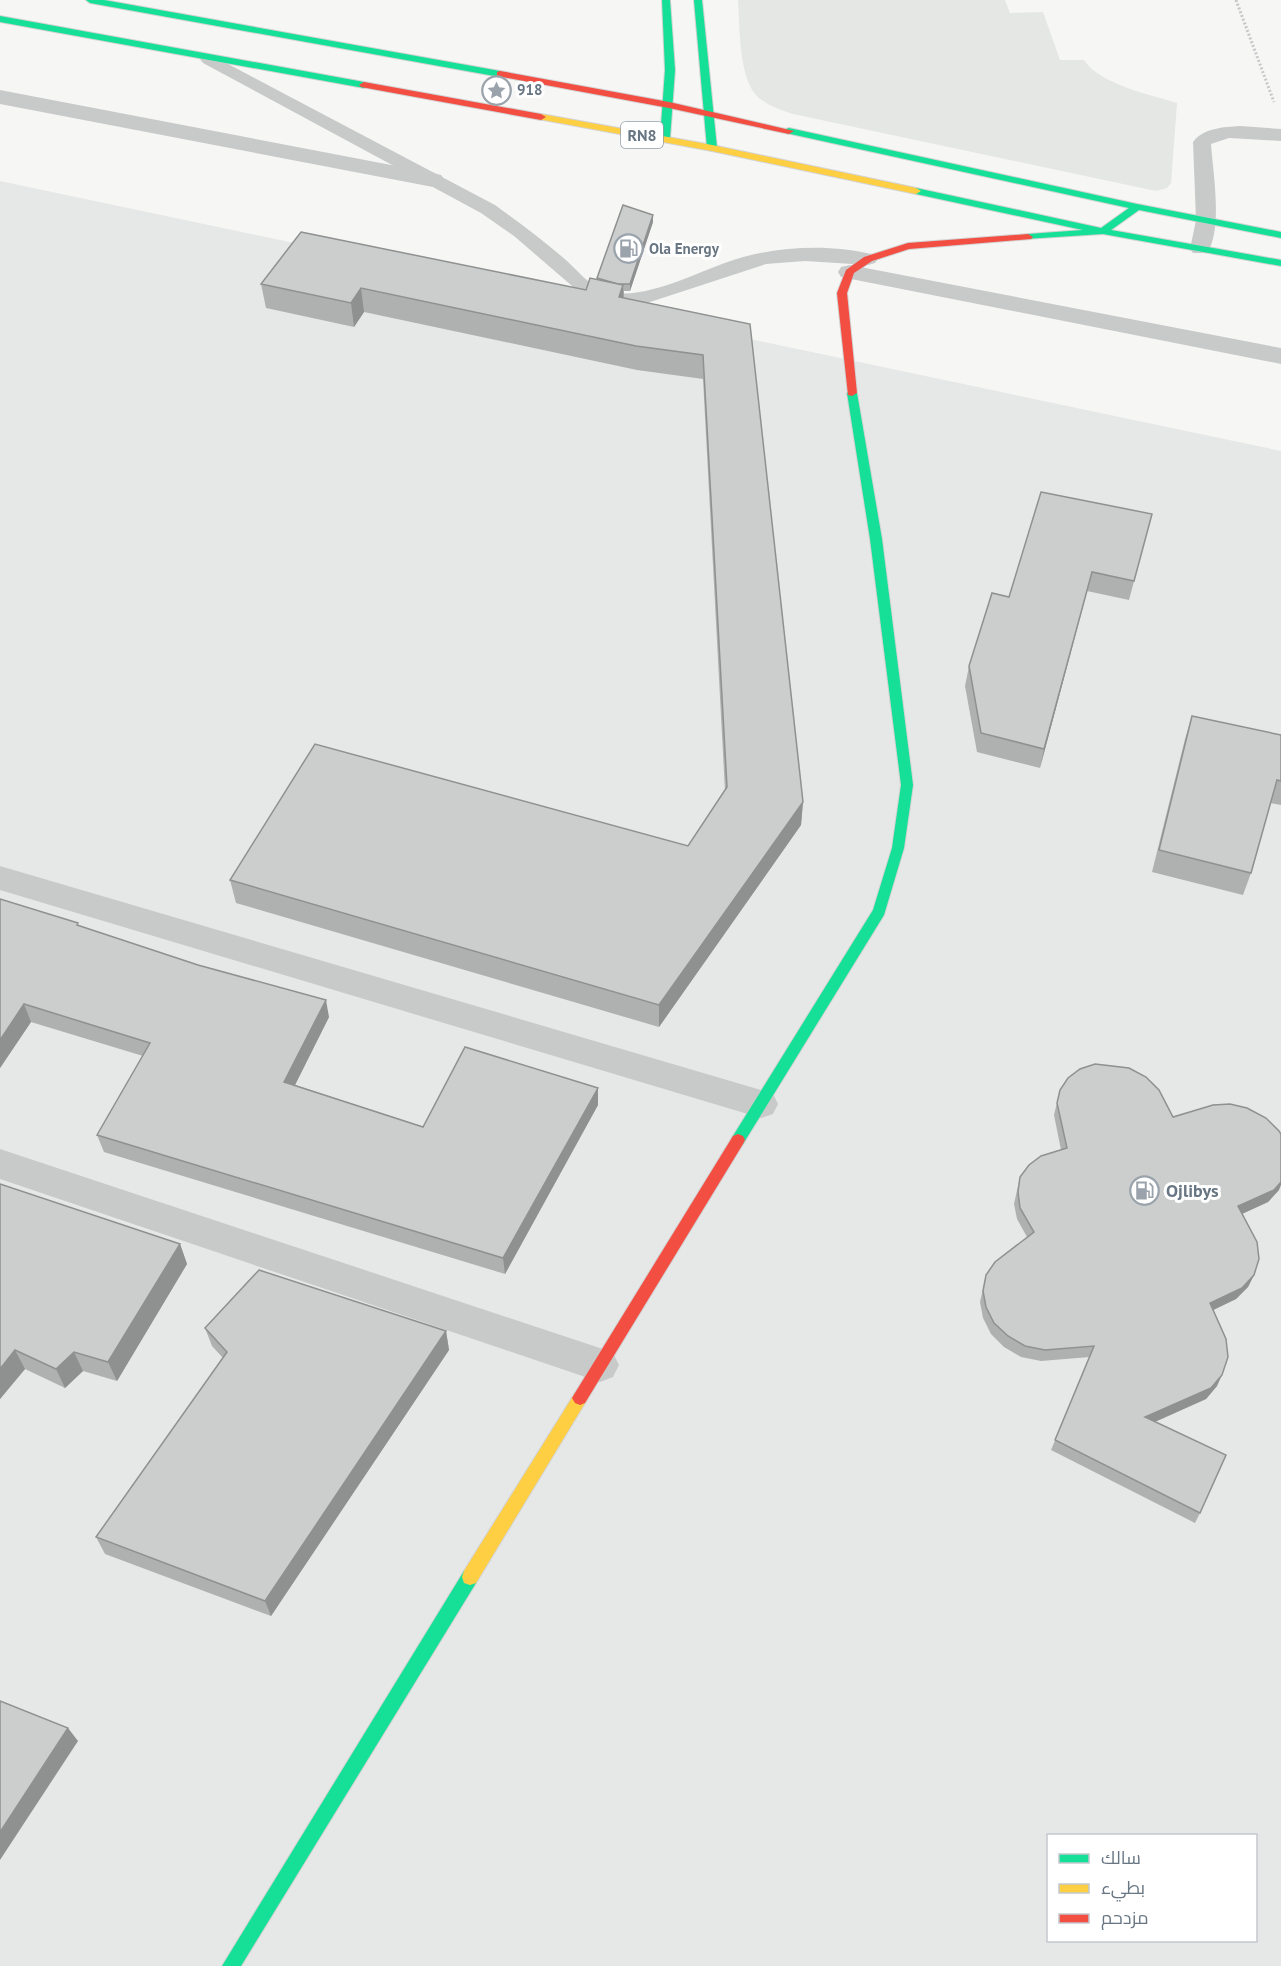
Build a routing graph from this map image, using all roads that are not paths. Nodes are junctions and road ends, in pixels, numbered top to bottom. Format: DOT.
graph roads {
  1 [pos="90,0"];
  2 [pos="666,0"];
  3 [pos="698,0"];
  4 [pos="0,19"];
  5 [pos="210,58"];
  6 [pos="0,97"];
  7 [pos="669,105"];
  8 [pos="709,114"];
  9 [pos="1281,135"];
  10 [pos="665,139"];
  11 [pos="712,148"];
  12 [pos="433,180"];
  13 [pos="1137,207"];
  14 [pos="1206,220"];
  15 [pos="1102,231"];
  16 [pos="1281,235"];
  17 [pos="1200,249"];
  18 [pos="1281,263"];
  19 [pos="859,266"];
  20 [pos="1281,356"];
  21 [pos="0,878"];
  22 [pos="761,1104"];
  23 [pos="0,1164"];
  24 [pos="600,1365"];
  25 [pos="231,1966"];
  1 -- 7 [label="main road, RN8"];
  2 -- 7 [label="main road"];
  3 -- 8 [label="main road"];
  4 -- 5 [label="main road, RN8"];
  5 -- 10 [label="main road, RN8"];
  5 -- 12 [label="lane"];
  6 -- 12 [label="street"];
  7 -- 8 [label="main road, RN8"];
  7 -- 10 [label="main road"];
  8 -- 11 [label="main road"];
  8 -- 13 [label="main road, RN8"];
  9 -- 14 [label="lane"];
  10 -- 11 [label="main road, RN8"];
  11 -- 15 [label="main road, RN8"];
  12 -- 19 [label="lane"];
  13 -- 14 [label="main road, RN8"];
  13 -- 15 [label="main road"];
  14 -- 16 [label="main road, RN8"];
  14 -- 17 [label="lane"];
  15 -- 17 [label="main road, RN8"];
  15 -- 19 [label="main road"];
  17 -- 18 [label="main road, RN8"];
  19 -- 20 [label="street"];
  19 -- 22 [label="main road"];
  21 -- 22 [label="street"];
  22 -- 24 [label="main road"];
  23 -- 24 [label="street"];
  24 -- 25 [label="main road"];
}
